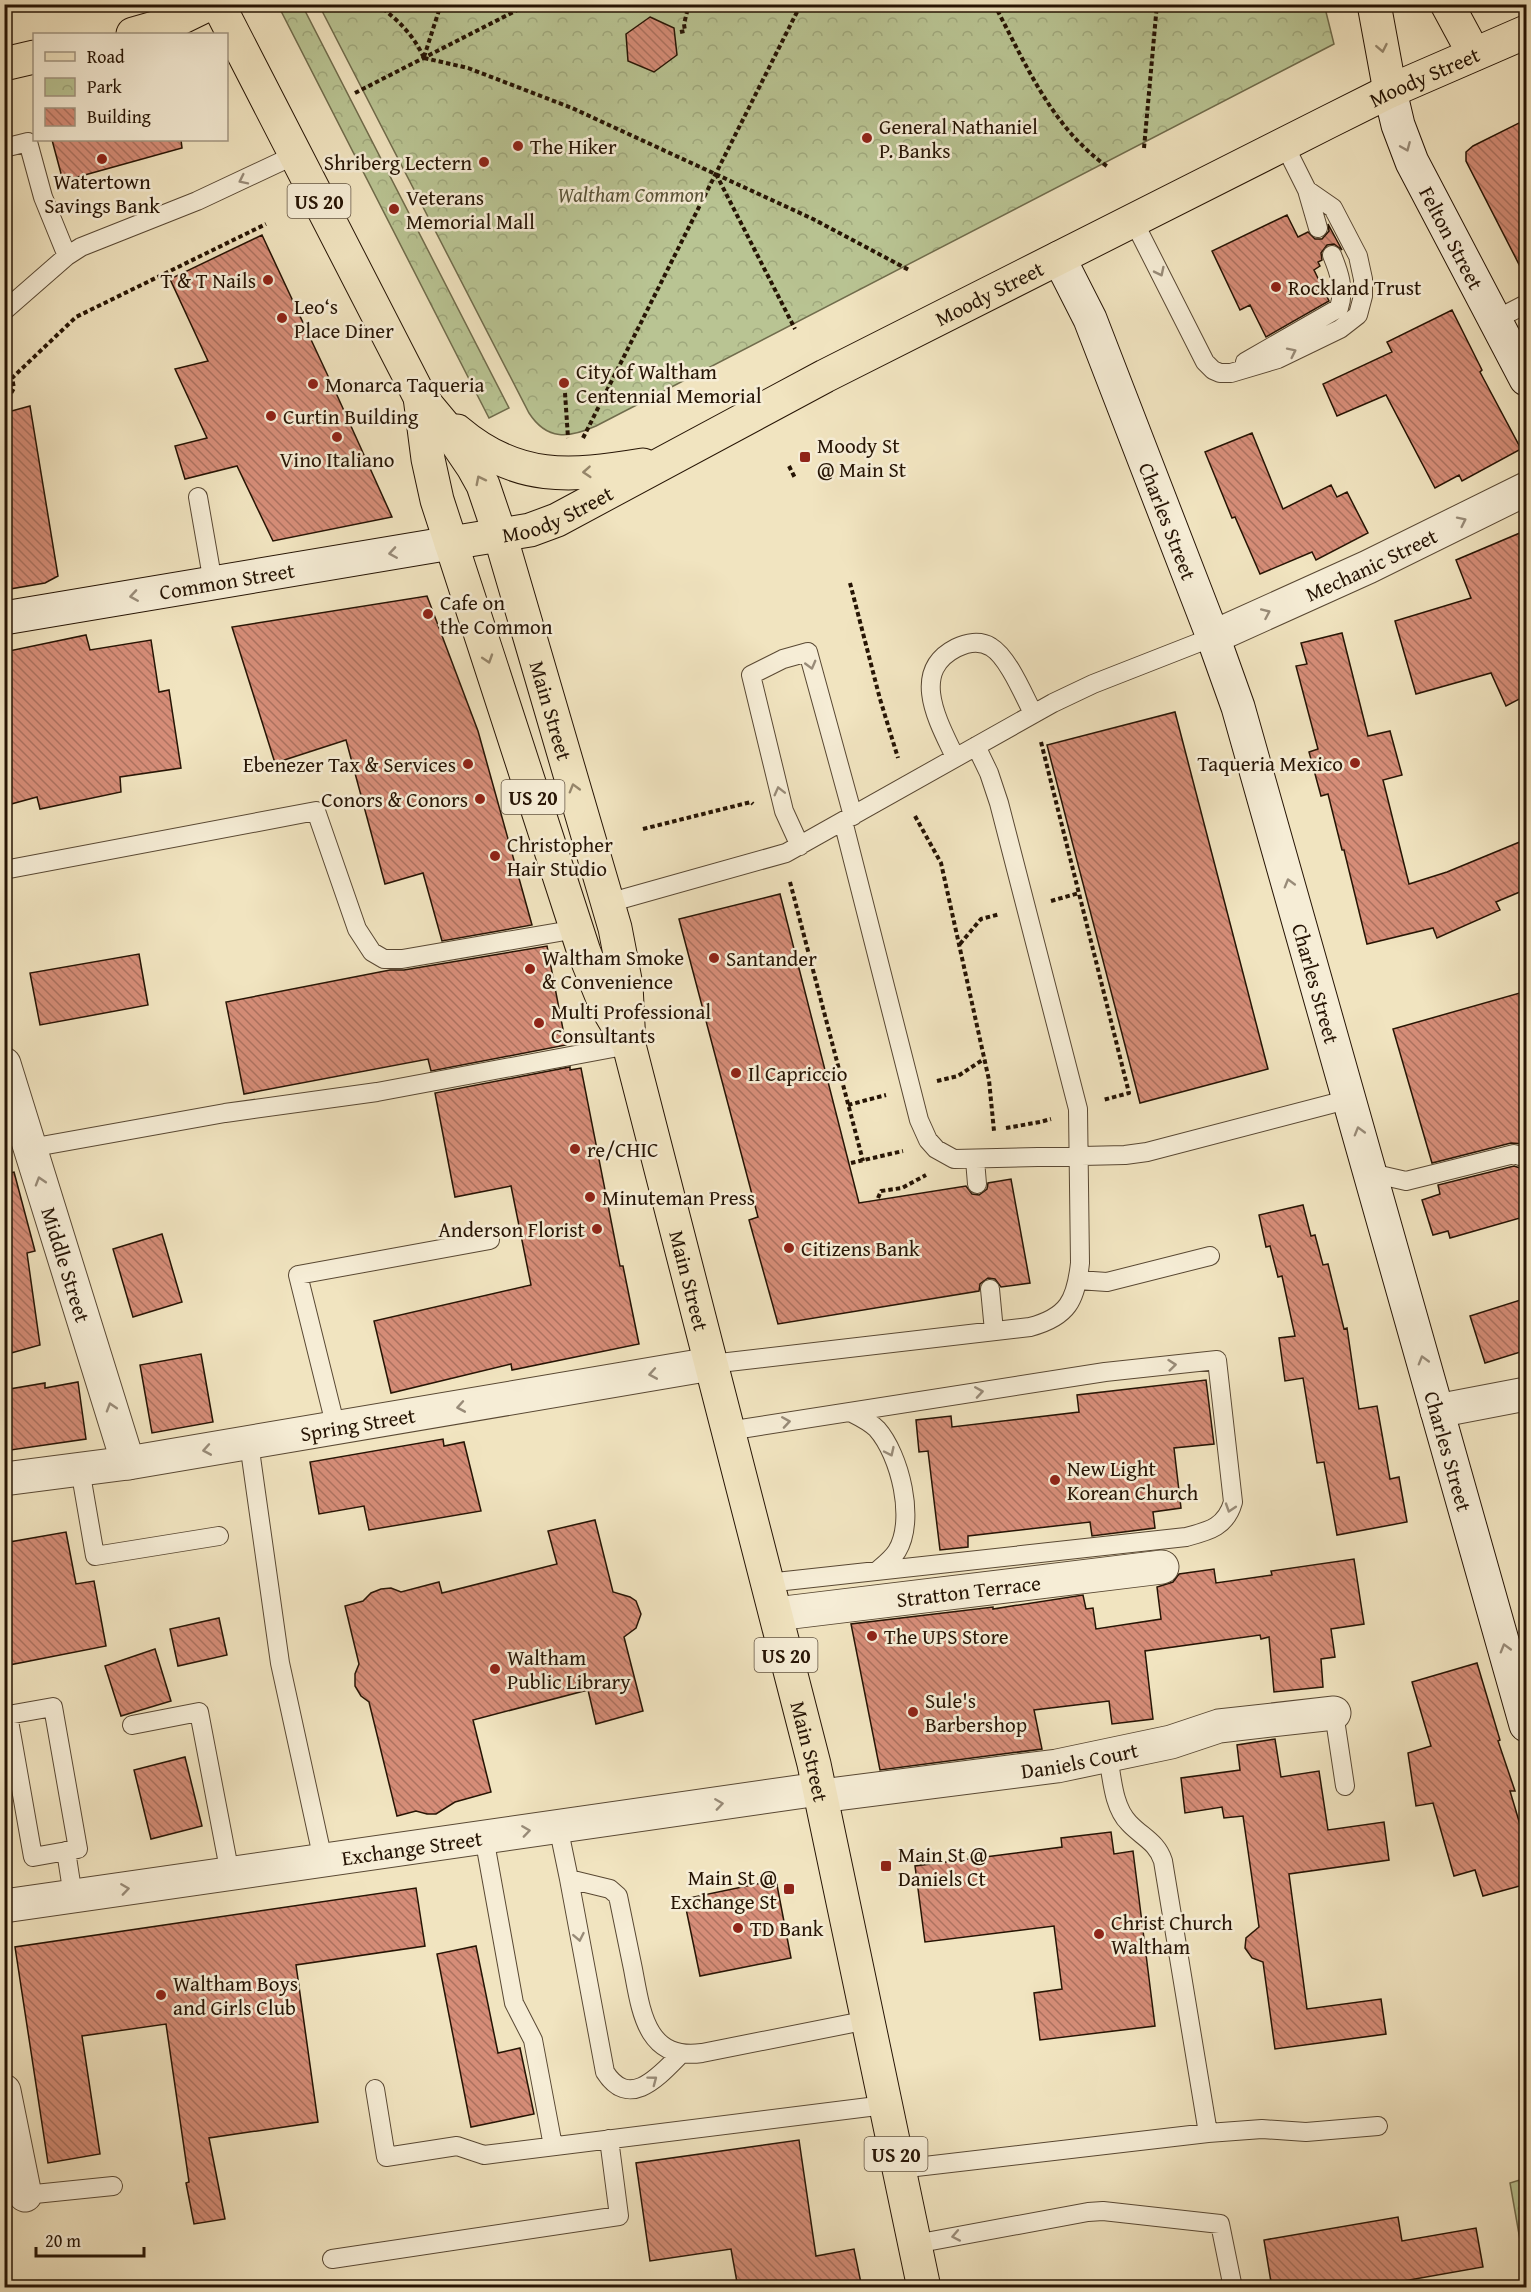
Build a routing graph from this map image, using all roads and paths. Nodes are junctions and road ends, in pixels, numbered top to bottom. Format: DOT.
graph roads {
  1 [pos="209,4"];
  2 [pos="218,4"];
  3 [pos="377,4"];
  4 [pos="441,4"];
  5 [pos="529,4"];
  6 [pos="689,4"];
  7 [pos="801,4"];
  8 [pos="994,4"];
  9 [pos="1157,4"];
  10 [pos="1374,4"];
  11 [pos="1448,4"];
  12 [pos="680,32"];
  13 [pos="1527,32"];
  14 [pos="136,33"];
  15 [pos="1474,54"];
  16 [pos="33,57"];
  17 [pos="424,58"];
  18 [pos="4,64"];
  19 [pos="1390,91"];
  20 [pos="355,93"];
  21 [pos="1284,144"];
  22 [pos="4,148"];
  23 [pos="1144,148"];
  24 [pos="295,154"];
  25 [pos="1108,167"];
  26 [pos="716,174"];
  27 [pos="1307,190"];
  28 [pos="1133,220"];
  29 [pos="266,224"];
  30 [pos="1318,228"];
  31 [pos="1332,255"];
  32 [pos="67,256"];
  33 [pos="1059,258"];
  34 [pos="909,270"];
  35 [pos="1527,304"];
  36 [pos="4,311"];
  37 [pos="1495,320"];
  38 [pos="795,329"];
  39 [pos="1231,372"];
  40 [pos="1527,379"];
  41 [pos="565,393"];
  42 [pos="420,397"];
  43 [pos="4,406"];
  44 [pos="583,438"];
  45 [pos="569,444"];
  46 [pos="666,462"];
  47 [pos="789,466"];
  48 [pos="795,478"];
  49 [pos="1527,489"];
  50 [pos="198,497"];
  51 [pos="500,535"];
  52 [pos="451,543"];
  53 [pos="213,583"];
  54 [pos="850,583"];
  55 [pos="4,618"];
  56 [pos="1213,637"];
  57 [pos="1033,713"];
  58 [pos="976,746"];
  59 [pos="955,757"];
  60 [pos="898,758"];
  61 [pos="756,808"];
  62 [pos="915,816"];
  63 [pos="848,819"];
  64 [pos="642,829"];
  65 [pos="800,846"];
  66 [pos="4,870"];
  67 [pos="790,882"];
  68 [pos="608,903"];
  69 [pos="576,929"];
  70 [pos="629,1045"];
  71 [pos="4,1064"];
  72 [pos="1350,1099"];
  73 [pos="928,1140"];
  74 [pos="30,1148"];
  75 [pos="1079,1156"];
  76 [pos="997,1158"];
  77 [pos="1527,1158"];
  78 [pos="975,1160"];
  79 [pos="863,1161"];
  80 [pos="851,1164"];
  81 [pos="1371,1173"];
  82 [pos="977,1184"];
  83 [pos="490,1240"];
  84 [pos="1210,1256"];
  85 [pos="1078,1280"];
  86 [pos="990,1289"];
  87 [pos="994,1331"];
  88 [pos="711,1364"];
  89 [pos="1527,1394"];
  90 [pos="1437,1411"];
  91 [pos="850,1412"];
  92 [pos="336,1428"];
  93 [pos="729,1431"];
  94 [pos="249,1443"];
  95 [pos="128,1463"];
  96 [pos="80,1469"];
  97 [pos="4,1479"];
  98 [pos="219,1536"];
  99 [pos="1162,1566"];
  100 [pos="877,1571"];
  101 [pos="767,1583"];
  102 [pos="776,1614"];
  103 [pos="1334,1713"];
  104 [pos="132,1725"];
  105 [pos="1527,1725"];
  106 [pos="1108,1756"];
  107 [pos="1345,1786"];
  108 [pos="820,1793"];
  109 [pos="558,1826"];
  110 [pos="484,1837"];
  111 [pos="66,1851"];
  112 [pos="323,1860"];
  113 [pos="230,1874"];
  114 [pos="569,1879"];
  115 [pos="73,1896"];
  116 [pos="4,1906"];
  117 [pos="868,2020"];
  118 [pos="681,2054"];
  119 [pos="375,2089"];
  120 [pos="4,2091"];
  121 [pos="885,2105"];
  122 [pos="1378,2126"];
  123 [pos="1208,2133"];
  124 [pos="609,2139"];
  125 [pos="553,2146"];
  126 [pos="899,2169"];
  127 [pos="112,2186"];
  128 [pos="17,2187"];
  129 [pos="915,2244"];
  130 [pos="332,2259"];
  131 [pos="924,2288"];
  132 [pos="1233,2288"];
  1 -- 14 [label="main road"];
  2 -- 24 [label="main road, Main Street / US 20"];
  3 -- 17 [label="path"];
  4 -- 17 [label="path"];
  5 -- 17 [label="path"];
  6 -- 12 [label="path"];
  7 -- 26 [label="path"];
  8 -- 25 [label="path"];
  9 -- 23 [label="path"];
  10 -- 19 [label="main road, one-way"];
  11 -- 15 [label="main road"];
  13 -- 15 [label="main road, Moody Street"];
  15 -- 19 [label="main road, Moody Street"];
  16 -- 18 [label="main road"];
  17 -- 20 [label="path"];
  17 -- 26 [label="path"];
  19 -- 21 [label="main road, Moody Street"];
  19 -- 37 [label="street, Felton Street, one-way"];
  21 -- 27 [label="lane"];
  21 -- 28 [label="main road, Moody Street"];
  22 -- 32 [label="lane"];
  24 -- 32 [label="lane, one-way"];
  24 -- 42 [label="main road, Main Street / US 20"];
  26 -- 34 [label="path"];
  26 -- 38 [label="path"];
  26 -- 44 [label="path"];
  27 -- 30 [label="lane"];
  39 -- 27 [label="lane, one-way"];
  28 -- 33 [label="main road, Moody Street"];
  28 -- 39 [label="lane, one-way"];
  29 -- 43 [label="path"];
  31 -- 39 [label="lane"];
  32 -- 36 [label="lane"];
  33 -- 46 [label="main road, Moody Street"];
  33 -- 56 [label="street, Charles Street"];
  35 -- 37 [label="lane"];
  37 -- 40 [label="street, Felton Street"];
  41 -- 45 [label="path"];
  46 -- 42 [label="main road, one-way"];
  51 -- 42 [label="main road, Main Street / US 20, one-way"];
  42 -- 52 [label="main road, Main Street / US 20"];
  46 -- 51 [label="main road, Moody Street"];
  47 -- 48 [label="path"];
  56 -- 49 [label="street, Mechanic Street, one-way"];
  50 -- 53 [label="lane"];
  51 -- 52 [label="main road, Moody Street"];
  68 -- 51 [label="main road, Main Street / US 20, one-way"];
  52 -- 53 [label="street, Common Street, one-way"];
  52 -- 69 [label="main road, Main Street / US 20, one-way"];
  53 -- 55 [label="street, Common Street, one-way"];
  54 -- 60 [label="path"];
  56 -- 57 [label="lane"];
  72 -- 56 [label="street, Charles Street, one-way"];
  57 -- 58 [label="lane"];
  57 -- 59 [label="lane"];
  58 -- 59 [label="lane"];
  58 -- 75 [label="lane"];
  59 -- 63 [label="lane"];
  61 -- 64 [label="path"];
  62 -- 76 [label="path"];
  63 -- 65 [label="lane"];
  65 -- 63 [label="lane, one-way"];
  63 -- 73 [label="lane"];
  65 -- 68 [label="lane"];
  66 -- 69 [label="lane"];
  67 -- 79 [label="path"];
  68 -- 70 [label="main road, Main Street / US 20"];
  69 -- 70 [label="main road, Main Street / US 20"];
  70 -- 74 [label="lane"];
  70 -- 88 [label="main road, Main Street / US 20"];
  71 -- 74 [label="street, Middle Street"];
  72 -- 75 [label="lane"];
  81 -- 72 [label="street, Charles Street, one-way"];
  73 -- 78 [label="lane"];
  73 -- 79 [label="path"];
  95 -- 74 [label="street, Middle Street, one-way"];
  75 -- 76 [label="lane"];
  75 -- 85 [label="lane"];
  76 -- 78 [label="lane"];
  77 -- 81 [label="lane"];
  78 -- 82 [label="lane"];
  79 -- 80 [label="path"];
  90 -- 81 [label="street, Charles Street, one-way"];
  83 -- 92 [label="lane"];
  84 -- 85 [label="lane"];
  85 -- 87 [label="lane"];
  86 -- 87 [label="lane"];
  87 -- 88 [label="lane"];
  88 -- 92 [label="street, Spring Street, one-way"];
  88 -- 93 [label="main road, Main Street / US 20"];
  89 -- 90 [label="street"];
  105 -- 90 [label="street, Charles Street, one-way"];
  93 -- 91 [label="lane, one-way"];
  91 -- 100 [label="lane, one-way"];
  91 -- 100 [label="lane, one-way"];
  92 -- 94 [label="street, Spring Street"];
  93 -- 101 [label="main road, Main Street / US 20"];
  94 -- 95 [label="street, Spring Street, one-way"];
  94 -- 112 [label="lane"];
  95 -- 96 [label="street, Spring Street"];
  96 -- 97 [label="street, Spring Street"];
  96 -- 98 [label="lane"];
  99 -- 102 [label="street, Stratton Terrace"];
  100 -- 101 [label="lane"];
  101 -- 102 [label="main road, Main Street / US 20"];
  102 -- 108 [label="main road, Main Street / US 20"];
  103 -- 106 [label="street, Daniels Court"];
  103 -- 107 [label="lane"];
  104 -- 113 [label="lane"];
  106 -- 108 [label="street, Daniels Court"];
  106 -- 123 [label="lane"];
  109 -- 108 [label="street, Exchange Street, one-way"];
  108 -- 117 [label="main road, Main Street / US 20"];
  110 -- 109 [label="street, Exchange Street, one-way"];
  109 -- 114 [label="lane"];
  110 -- 112 [label="street, Exchange Street"];
  110 -- 125 [label="lane"];
  111 -- 111 [label="lane"];
  111 -- 115 [label="lane"];
  112 -- 113 [label="street, Exchange Street"];
  115 -- 113 [label="street, Exchange Street, one-way"];
  114 -- 118 [label="lane"];
  114 -- 118 [label="lane, one-way"];
  115 -- 116 [label="street, Exchange Street"];
  117 -- 118 [label="lane"];
  117 -- 121 [label="main road, Main Street / US 20"];
  119 -- 125 [label="lane"];
  120 -- 128 [label="street"];
  121 -- 124 [label="lane"];
  121 -- 126 [label="main road, Main Street / US 20"];
  122 -- 123 [label="lane"];
  123 -- 126 [label="lane"];
  124 -- 125 [label="lane"];
  124 -- 130 [label="lane"];
  126 -- 129 [label="main road, Main Street / US 20"];
  127 -- 128 [label="lane"];
  129 -- 131 [label="main road, Main Street / US 20"];
  132 -- 129 [label="lane, one-way"];
}
